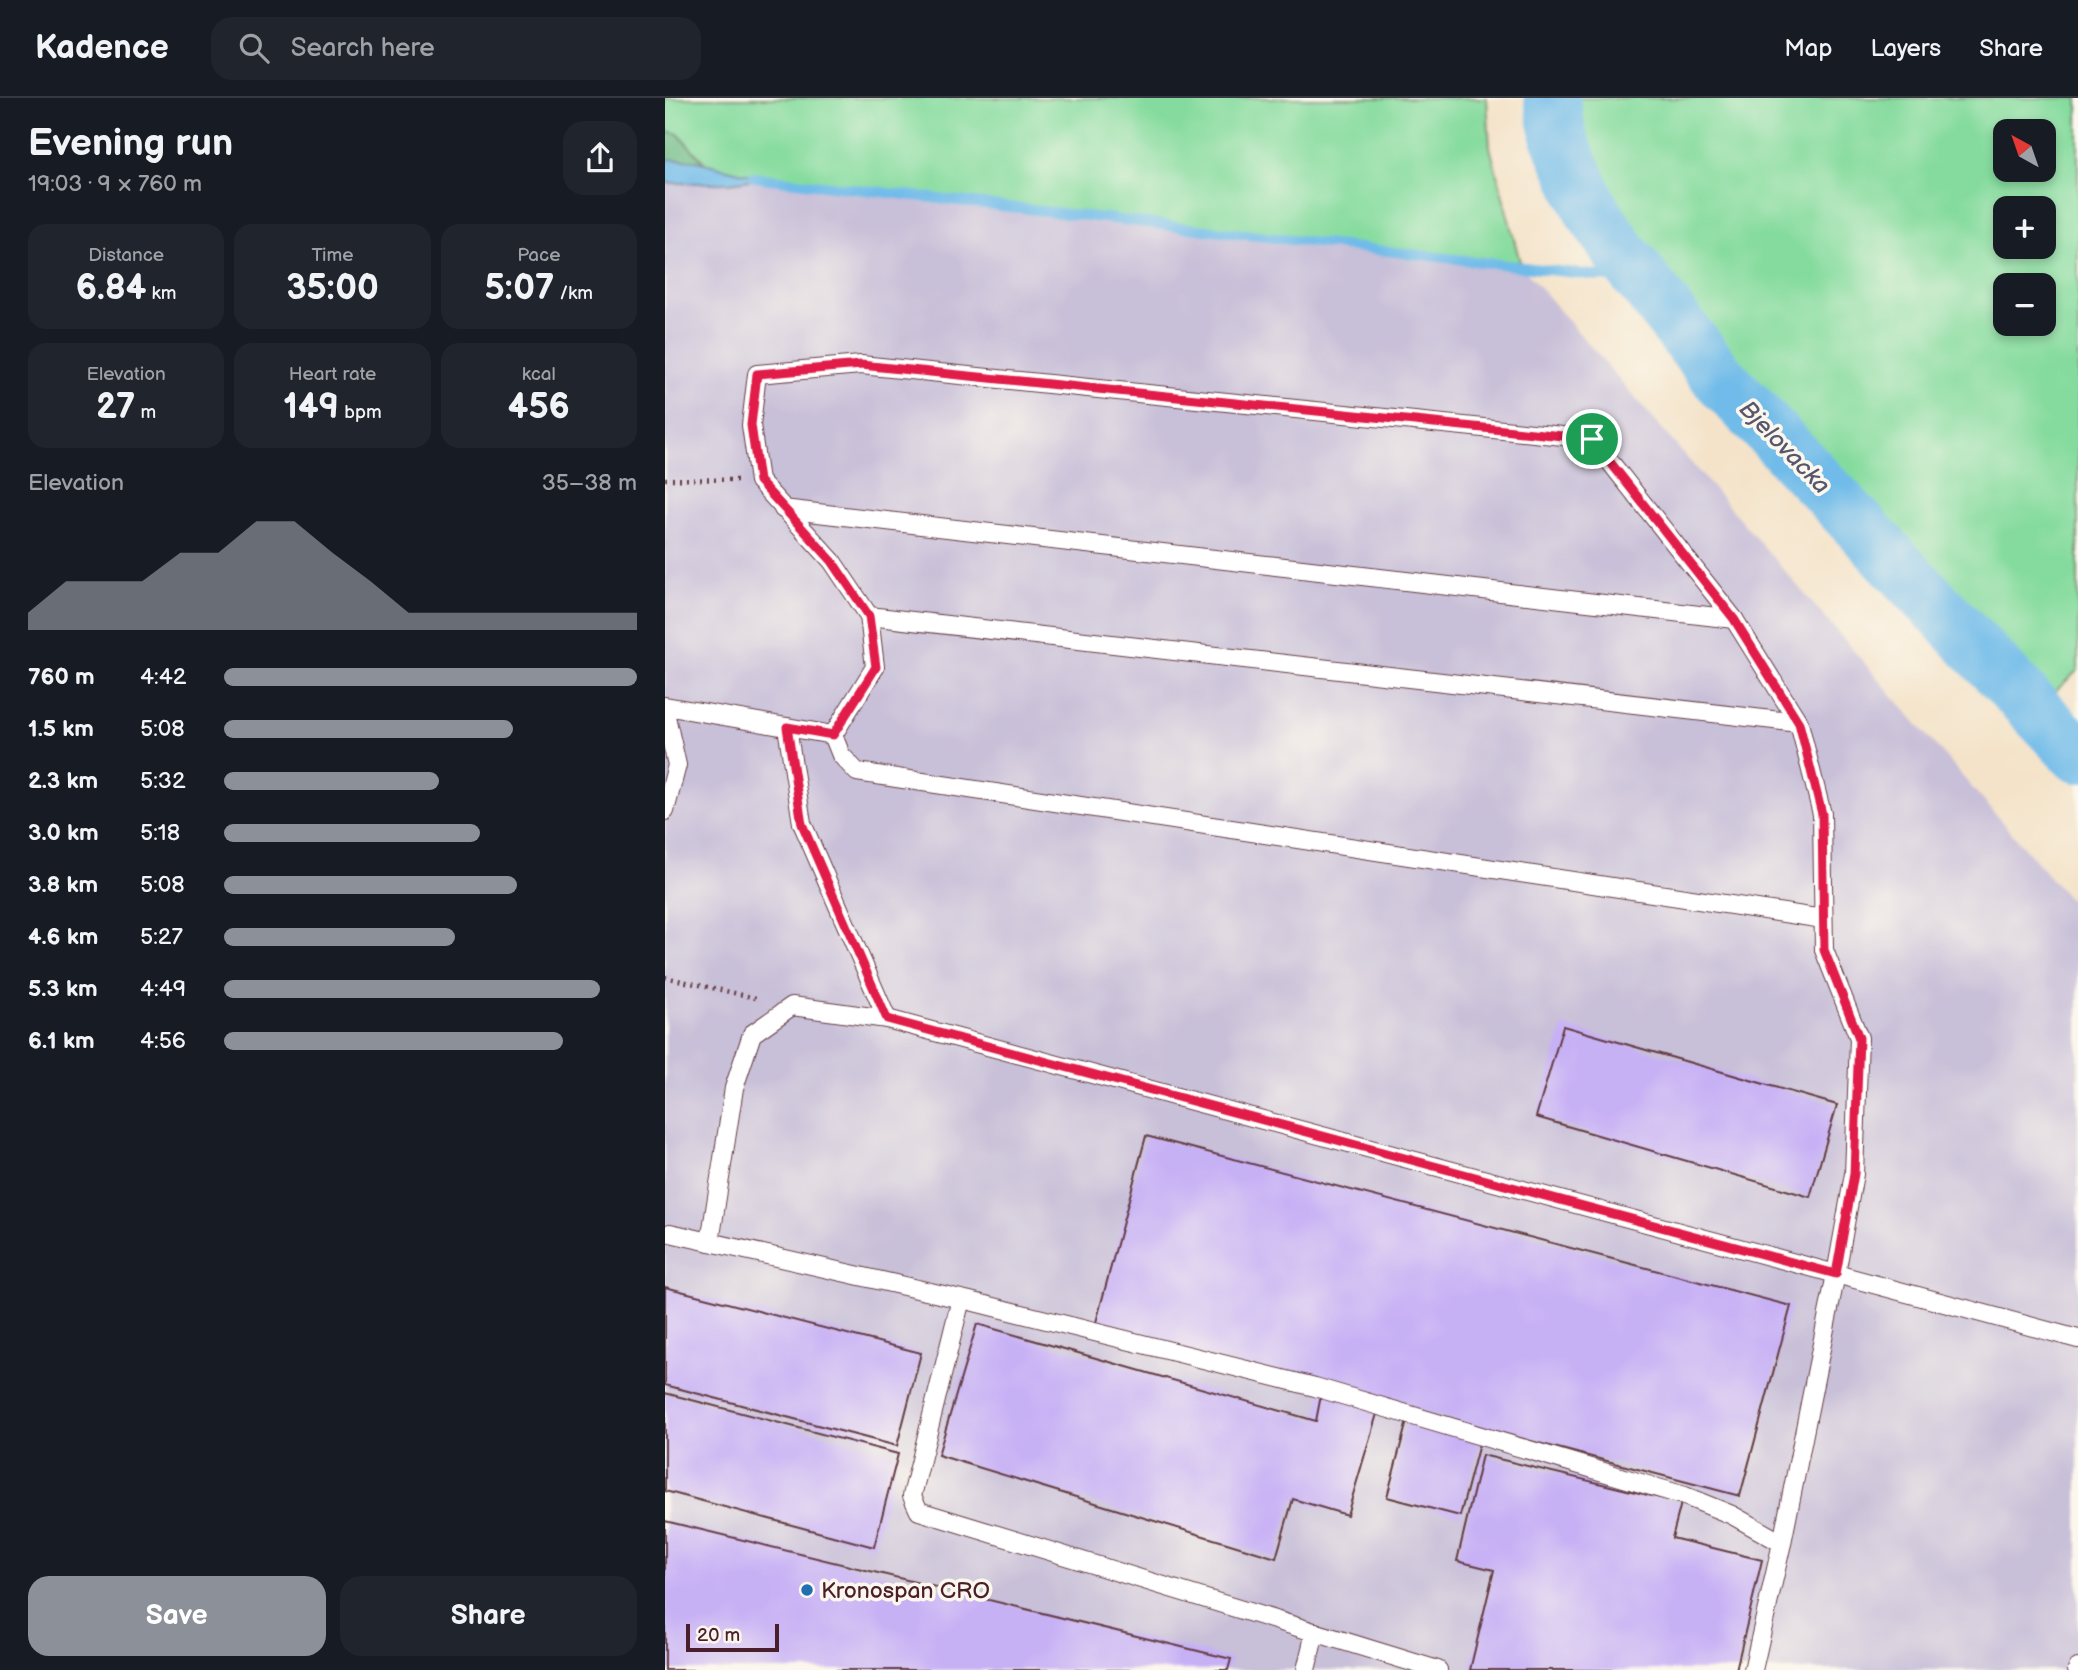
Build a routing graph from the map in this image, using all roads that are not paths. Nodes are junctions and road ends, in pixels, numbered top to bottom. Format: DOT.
graph roads {
  1 [pos="783,509"];
  2 [pos="869,616"];
  3 [pos="1734,619"];
  4 [pos="665,706"];
  5 [pos="665,712"];
  6 [pos="1799,723"];
  7 [pos="787,727"];
  8 [pos="833,735"];
  9 [pos="665,811"];
  10 [pos="1823,919"];
  11 [pos="887,1019"];
  12 [pos="670,1233"];
  13 [pos="710,1242"];
  14 [pos="1836,1274"];
  15 [pos="961,1299"];
  16 [pos="2078,1339"];
  17 [pos="1782,1543"];
  18 [pos="1315,1632"];
  19 [pos="1306,1670"];
  20 [pos="1438,1670"];
  21 [pos="1752,1670"];
  1 -- 2 [label="lane"];
  1 -- 3 [label="lane"];
  1 -- 3 [label="lane"];
  2 -- 6 [label="lane"];
  2 -- 8 [label="lane"];
  3 -- 6 [label="lane"];
  4 -- 7 [label="lane"];
  5 -- 9 [label="lane"];
  6 -- 10 [label="lane"];
  7 -- 8 [label="lane"];
  7 -- 11 [label="lane"];
  8 -- 10 [label="lane"];
  10 -- 14 [label="lane"];
  11 -- 13 [label="lane"];
  11 -- 14 [label="lane"];
  12 -- 13 [label="lane"];
  13 -- 15 [label="lane"];
  14 -- 16 [label="lane"];
  14 -- 17 [label="lane"];
  15 -- 17 [label="lane"];
  15 -- 18 [label="lane"];
  17 -- 21 [label="lane"];
  18 -- 19 [label="lane"];
  18 -- 20 [label="lane"];
}
